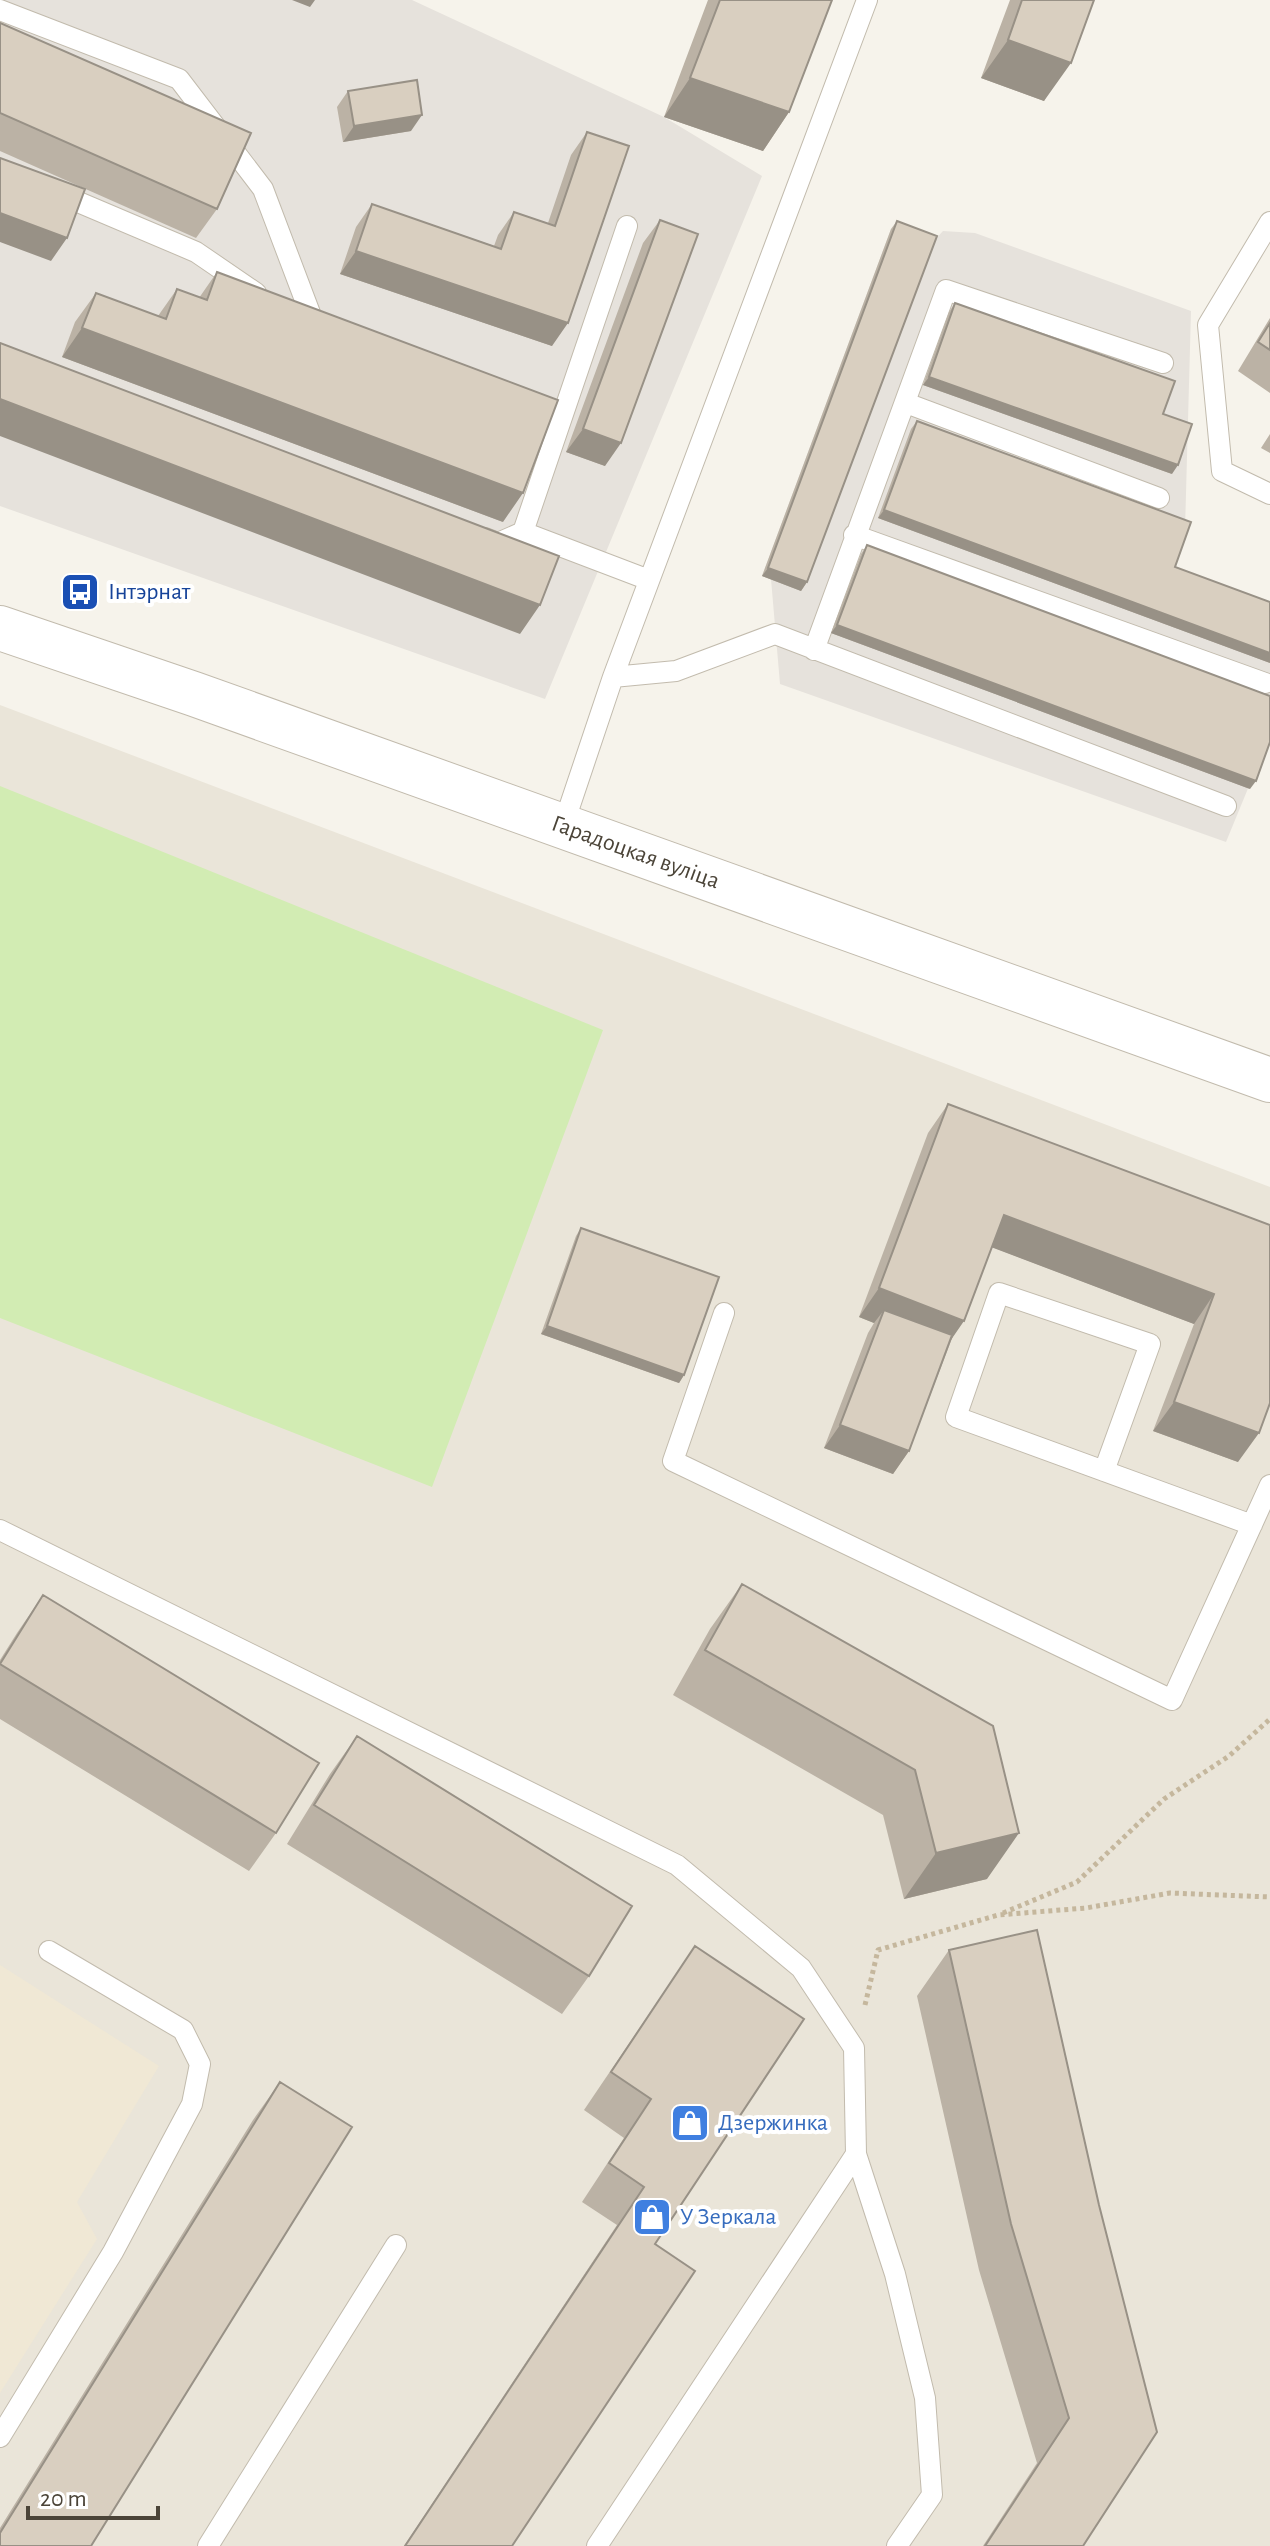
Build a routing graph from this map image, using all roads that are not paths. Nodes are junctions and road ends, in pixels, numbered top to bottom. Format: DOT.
graph roads {
  1 [pos="867,0"];
  2 [pos="0,10"];
  3 [pos="42,187"];
  4 [pos="1270,222"];
  5 [pos="627,226"];
  6 [pos="269,302"];
  7 [pos="294,318"];
  8 [pos="1163,363"];
  9 [pos="503,402"];
  10 [pos="906,403"];
  11 [pos="560,422"];
  12 [pos="1270,494"];
  13 [pos="1159,498"];
  14 [pos="469,532"];
  15 [pos="523,532"];
  16 [pos="854,535"];
  17 [pos="649,580"];
  18 [pos="0,628"];
  19 [pos="814,650"];
  20 [pos="613,677"];
  21 [pos="1265,683"];
  22 [pos="1226,806"];
  23 [pos="563,826"];
  24 [pos="1270,1080"];
  25 [pos="724,1313"];
  26 [pos="1104,1471"];
  27 [pos="1270,1485"];
  28 [pos="1252,1525"];
  29 [pos="0,1530"];
  30 [pos="49,1951"];
  31 [pos="856,2154"];
  32 [pos="396,2245"];
  33 [pos="0,2437"];
  34 [pos="208,2546"];
  35 [pos="597,2546"];
  36 [pos="897,2546"];
  1 -- 17 [label="lane"];
  2 -- 7 [label="lane"];
  3 -- 6 [label="lane"];
  4 -- 12 [label="lane"];
  5 -- 11 [label="lane"];
  8 -- 10 [label="lane"];
  9 -- 11 [label="lane"];
  10 -- 13 [label="lane"];
  10 -- 16 [label="lane"];
  11 -- 15 [label="lane"];
  14 -- 15 [label="lane"];
  15 -- 17 [label="lane"];
  16 -- 19 [label="lane"];
  16 -- 21 [label="lane"];
  17 -- 20 [label="lane"];
  18 -- 23 [label="street, Гарадоцкая вуліца"];
  19 -- 20 [label="lane"];
  19 -- 22 [label="lane"];
  20 -- 23 [label="lane"];
  23 -- 24 [label="street, Гарадоцкая вуліца"];
  25 -- 28 [label="lane"];
  26 -- 26 [label="lane"];
  26 -- 28 [label="lane"];
  27 -- 28 [label="lane"];
  29 -- 31 [label="lane"];
  30 -- 33 [label="lane"];
  31 -- 35 [label="lane"];
  31 -- 36 [label="lane"];
  32 -- 34 [label="lane"];
}
